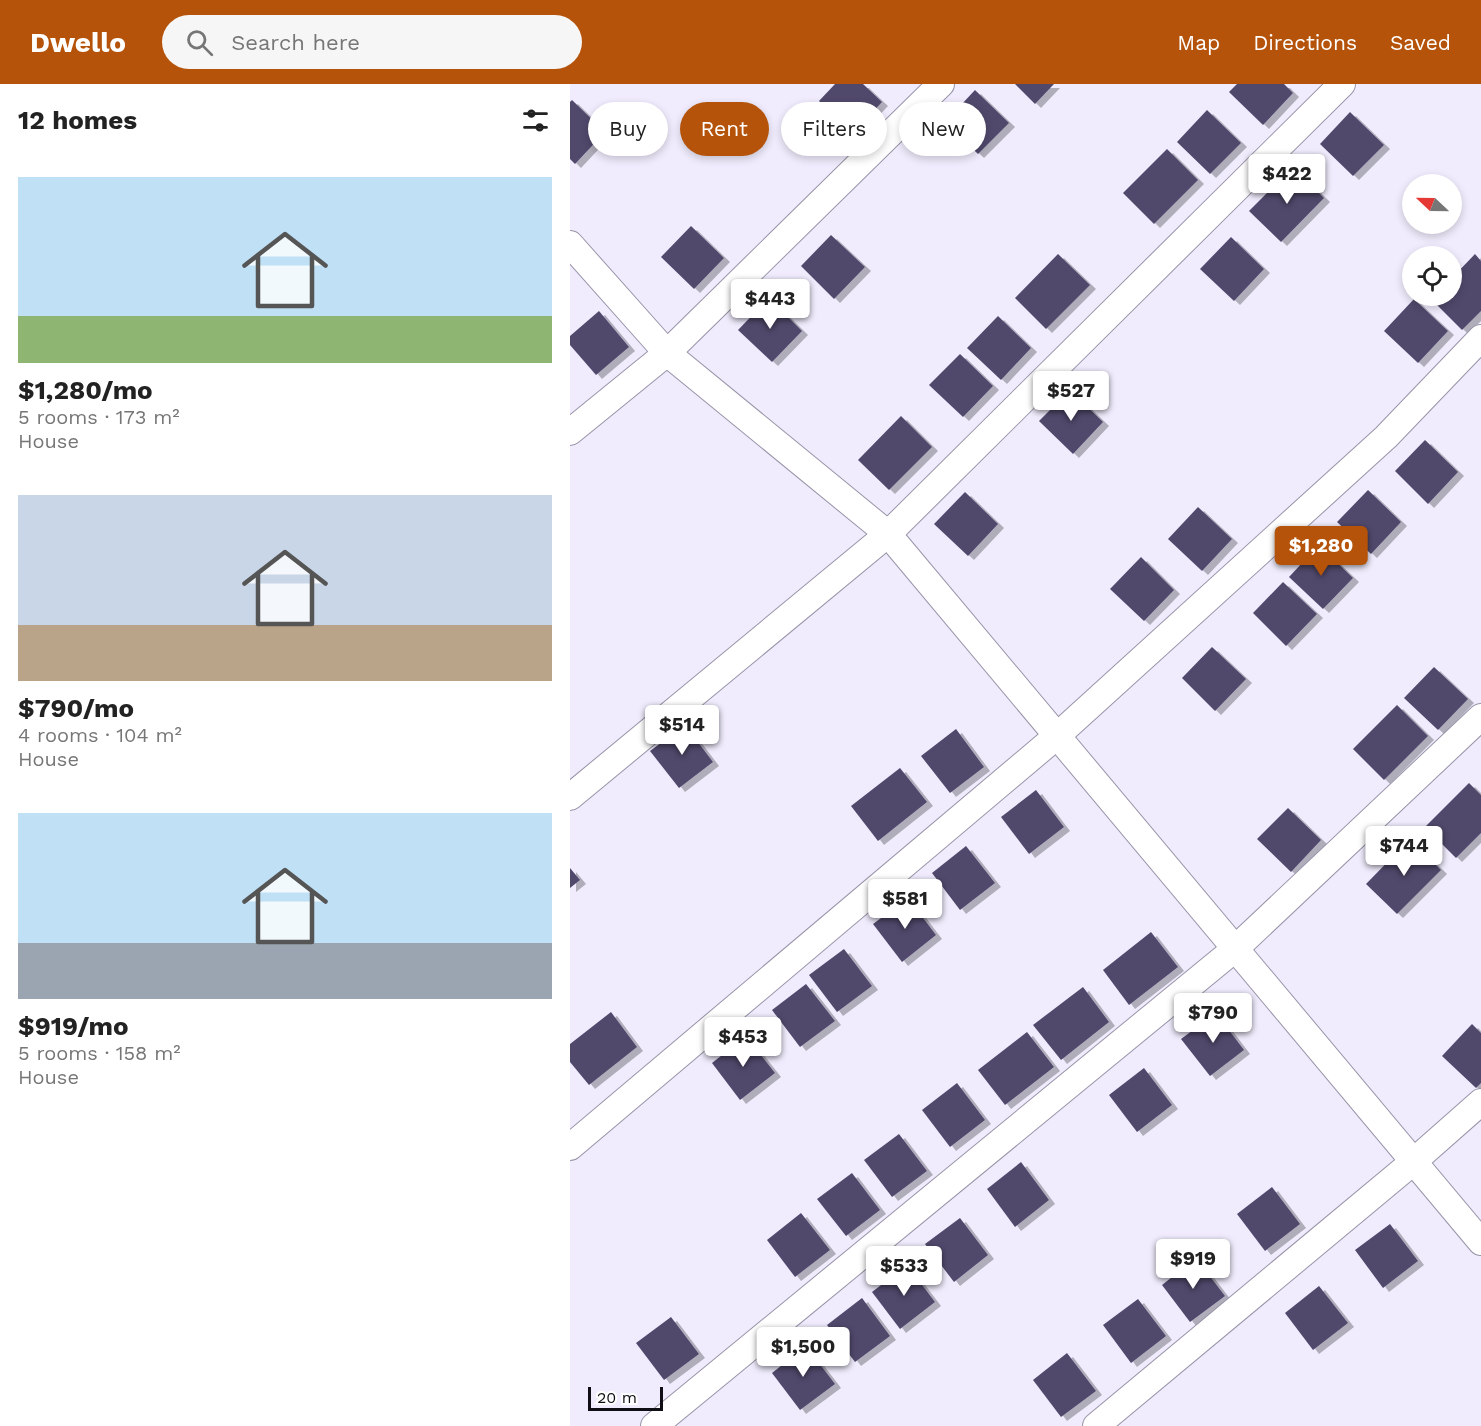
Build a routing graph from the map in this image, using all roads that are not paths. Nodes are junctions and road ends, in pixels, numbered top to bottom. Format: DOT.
graph roads {
  1 [pos="941,84"];
  2 [pos="1342,84"];
  3 [pos="570,244"];
  4 [pos="1481,338"];
  5 [pos="667,353"];
  6 [pos="570,432"];
  7 [pos="888,534"];
  8 [pos="1481,717"];
  9 [pos="1058,735"];
  10 [pos="570,797"];
  11 [pos="1236,948"];
  12 [pos="1481,1102"];
  13 [pos="570,1147"];
  14 [pos="1413,1162"];
  15 [pos="1481,1242"];
  16 [pos="654,1426"];
  17 [pos="1096,1426"];
  1 -- 5 [label="street"];
  2 -- 7 [label="street"];
  3 -- 5 [label="street"];
  4 -- 9 [label="street"];
  5 -- 6 [label="street"];
  5 -- 7 [label="street"];
  7 -- 9 [label="street"];
  7 -- 10 [label="street"];
  8 -- 11 [label="street"];
  9 -- 11 [label="street"];
  9 -- 13 [label="street"];
  11 -- 14 [label="street"];
  11 -- 16 [label="street"];
  12 -- 14 [label="street"];
  14 -- 15 [label="street"];
  14 -- 17 [label="street"];
}
